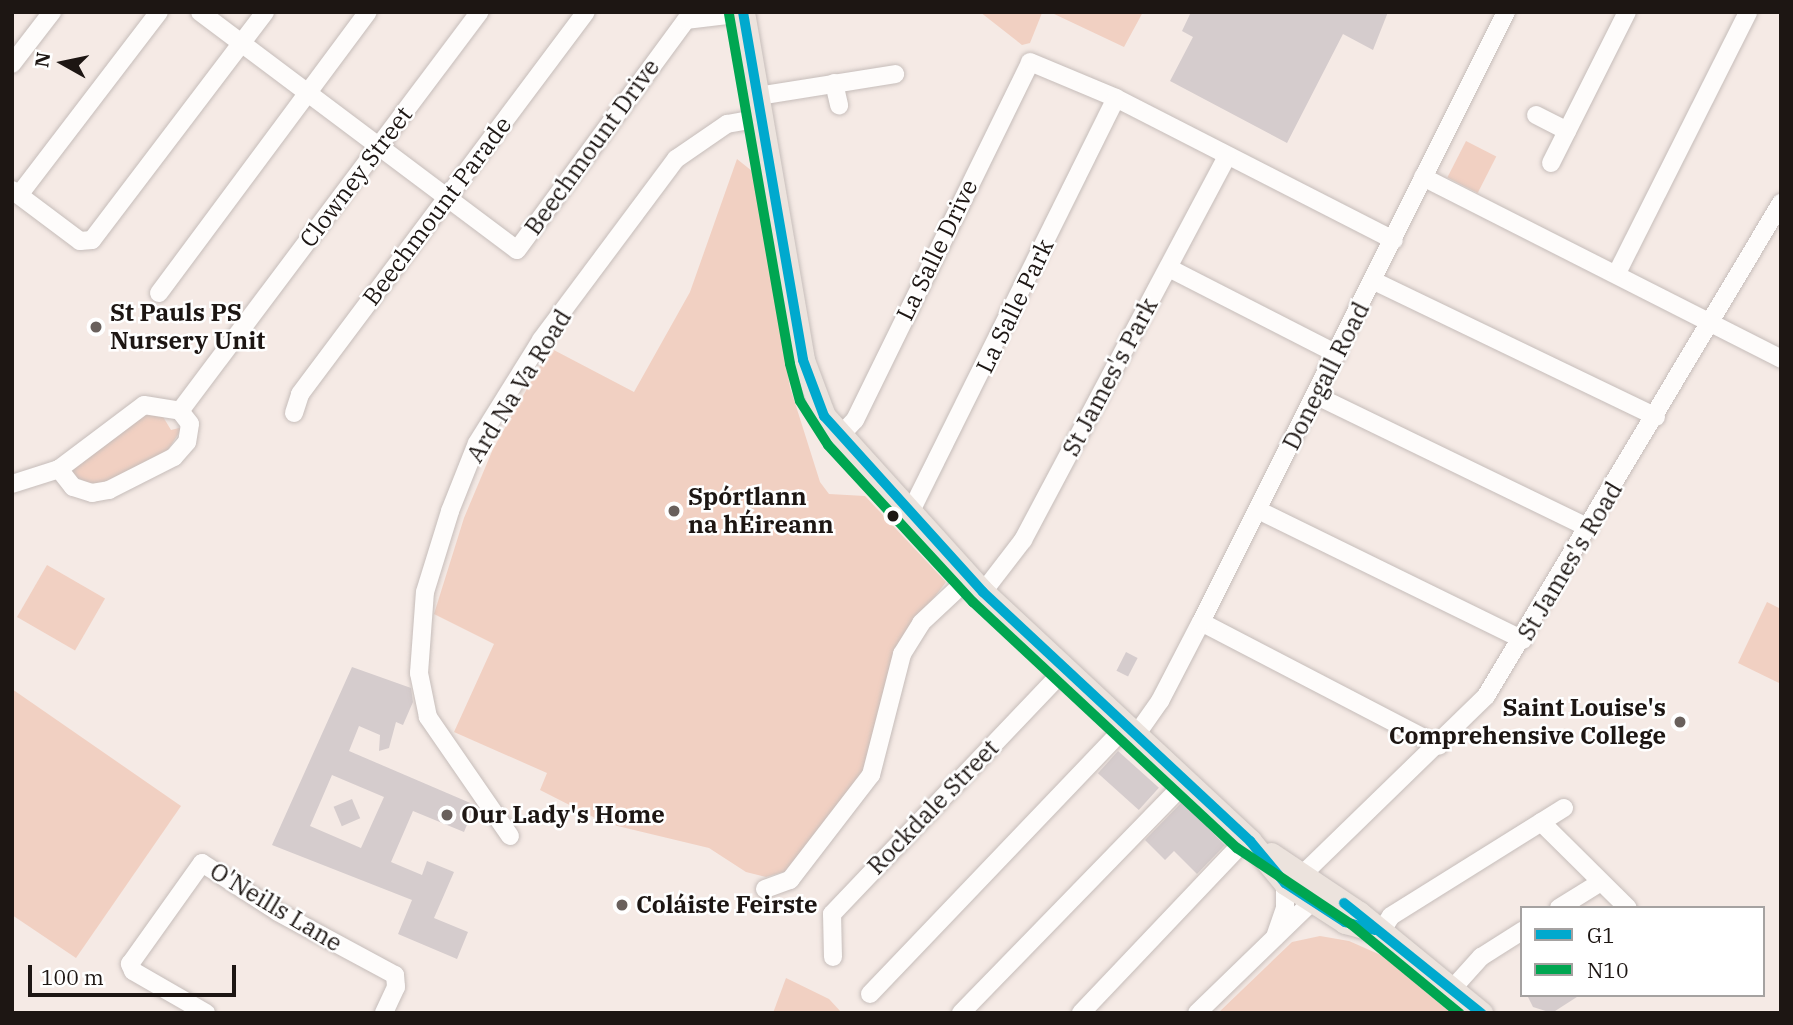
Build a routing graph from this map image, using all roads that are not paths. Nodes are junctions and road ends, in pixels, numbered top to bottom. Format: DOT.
graph roads {
  1 [pos="52,12"];
  2 [pos="159,12"];
  3 [pos="200,12"];
  4 [pos="265,12"];
  5 [pos="369,12"];
  6 [pos="480,12"];
  7 [pos="586,12"];
  8 [pos="744,12"];
  9 [pos="1506,12"];
  10 [pos="1627,12"];
  11 [pos="1748,12"];
  12 [pos="241,44"];
  13 [pos="12,64"];
  14 [pos="895,74"];
  15 [pos="834,83"];
  16 [pos="308,93"];
  17 [pos="1116,98"];
  18 [pos="839,104"];
  19 [pos="760,107"];
  20 [pos="1536,115"];
  21 [pos="1567,131"];
  22 [pos="378,148"];
  23 [pos="1227,156"];
  24 [pos="1551,163"];
  25 [pos="1423,177"];
  26 [pos="16,193"];
  27 [pos="445,199"];
  28 [pos="1781,203"];
  29 [pos="1394,240"];
  30 [pos="1169,268"];
  31 [pos="1617,273"];
  32 [pos="1374,281"];
  33 [pos="159,293"];
  34 [pos="1710,322"];
  35 [pos="1337,354"];
  36 [pos="1781,359"];
  37 [pos="1317,396"];
  38 [pos="180,411"];
  39 [pos="294,413"];
  40 [pos="1656,417"];
  41 [pos="839,436"];
  42 [pos="60,469"];
  43 [pos="12,484"];
  44 [pos="1258,510"];
  45 [pos="910,513"];
  46 [pos="1590,528"];
  47 [pos="976,585"];
  48 [pos="1201,622"];
  49 [pos="1523,640"];
  50 [pos="1065,669"];
  51 [pos="1131,730"];
  52 [pos="1439,746"];
  53 [pos="1186,782"];
  54 [pos="1563,808"];
  55 [pos="1541,822"];
  56 [pos="510,836"];
  57 [pos="1248,840"];
  58 [pos="1294,879"];
  59 [pos="1601,882"];
  60 [pos="765,889"];
  61 [pos="1319,897"];
  62 [pos="1562,906"];
  63 [pos="1626,906"];
  64 [pos="1377,931"];
  65 [pos="1520,932"];
  66 [pos="1275,937"];
  67 [pos="833,957"];
  68 [pos="1453,988"];
  69 [pos="870,994"];
  70 [pos="206,1013"];
  71 [pos="384,1013"];
  72 [pos="961,1013"];
  73 [pos="1081,1013"];
  74 [pos="1197,1013"];
  75 [pos="1481,1013"];
  1 -- 13 [label="street"];
  2 -- 26 [label="street"];
  3 -- 12 [label="street"];
  4 -- 12 [label="street"];
  5 -- 16 [label="street"];
  6 -- 22 [label="street, Clowney Street"];
  7 -- 27 [label="street, Beechmount Parade"];
  8 -- 19 [label="main road"];
  8 -- 27 [label="street, Beechmount Drive"];
  9 -- 25 [label="street, Donegall Road"];
  10 -- 21 [label="street"];
  11 -- 31 [label="street"];
  12 -- 16 [label="street"];
  12 -- 26 [label="street"];
  14 -- 15 [label="street, Ard Na Va Road"];
  15 -- 18 [label="street"];
  15 -- 19 [label="street, Ard Na Va Road"];
  16 -- 22 [label="street"];
  16 -- 33 [label="street"];
  17 -- 23 [label="street"];
  17 -- 41 [label="street, La Salle Drive"];
  17 -- 45 [label="street, La Salle Park"];
  19 -- 41 [label="main road"];
  19 -- 56 [label="street, Ard Na Va Road"];
  20 -- 21 [label="street"];
  21 -- 24 [label="street"];
  22 -- 27 [label="street"];
  22 -- 38 [label="street, Clowney Street"];
  23 -- 29 [label="street"];
  23 -- 30 [label="street, St James's Park"];
  25 -- 29 [label="street, Donegall Road"];
  25 -- 31 [label="street"];
  27 -- 39 [label="street, Beechmount Parade"];
  28 -- 34 [label="street, St James's Road"];
  29 -- 32 [label="street, Donegall Road"];
  30 -- 35 [label="street"];
  30 -- 47 [label="street, St James's Park"];
  31 -- 34 [label="street"];
  32 -- 35 [label="street, Donegall Road"];
  32 -- 40 [label="street"];
  34 -- 36 [label="street"];
  34 -- 40 [label="street, St James's Road"];
  35 -- 37 [label="street, Donegall Road"];
  37 -- 44 [label="street, Donegall Road"];
  37 -- 46 [label="street"];
  38 -- 42 [label="street"];
  38 -- 42 [label="street"];
  40 -- 46 [label="street, St James's Road"];
  41 -- 45 [label="main road"];
  42 -- 43 [label="street"];
  44 -- 48 [label="street, Donegall Road"];
  44 -- 49 [label="street"];
  45 -- 47 [label="main road"];
  46 -- 49 [label="street, St James's Road"];
  47 -- 50 [label="main road"];
  47 -- 60 [label="street, St James's Park"];
  48 -- 51 [label="street, Donegall Road"];
  48 -- 52 [label="street"];
  49 -- 52 [label="street, St James's Road"];
  50 -- 51 [label="main road"];
  50 -- 67 [label="street, Rockdale Street"];
  51 -- 53 [label="main road"];
  51 -- 69 [label="street, Donegall Road"];
  52 -- 58 [label="street, St James's Road"];
  53 -- 57 [label="main road"];
  53 -- 72 [label="street"];
  54 -- 55 [label="street"];
  55 -- 59 [label="street"];
  55 -- 64 [label="street"];
  57 -- 58 [label="main road"];
  57 -- 73 [label="street"];
  58 -- 61 [label="main road"];
  58 -- 66 [label="street"];
  59 -- 62 [label="street"];
  59 -- 63 [label="street"];
  61 -- 64 [label="main road"];
  61 -- 66 [label="street"];
  64 -- 68 [label="main road"];
  65 -- 68 [label="street"];
  66 -- 74 [label="street"];
  68 -- 75 [label="main road"];
  70 -- 71 [label="street, O'Neills Lane"];
}
